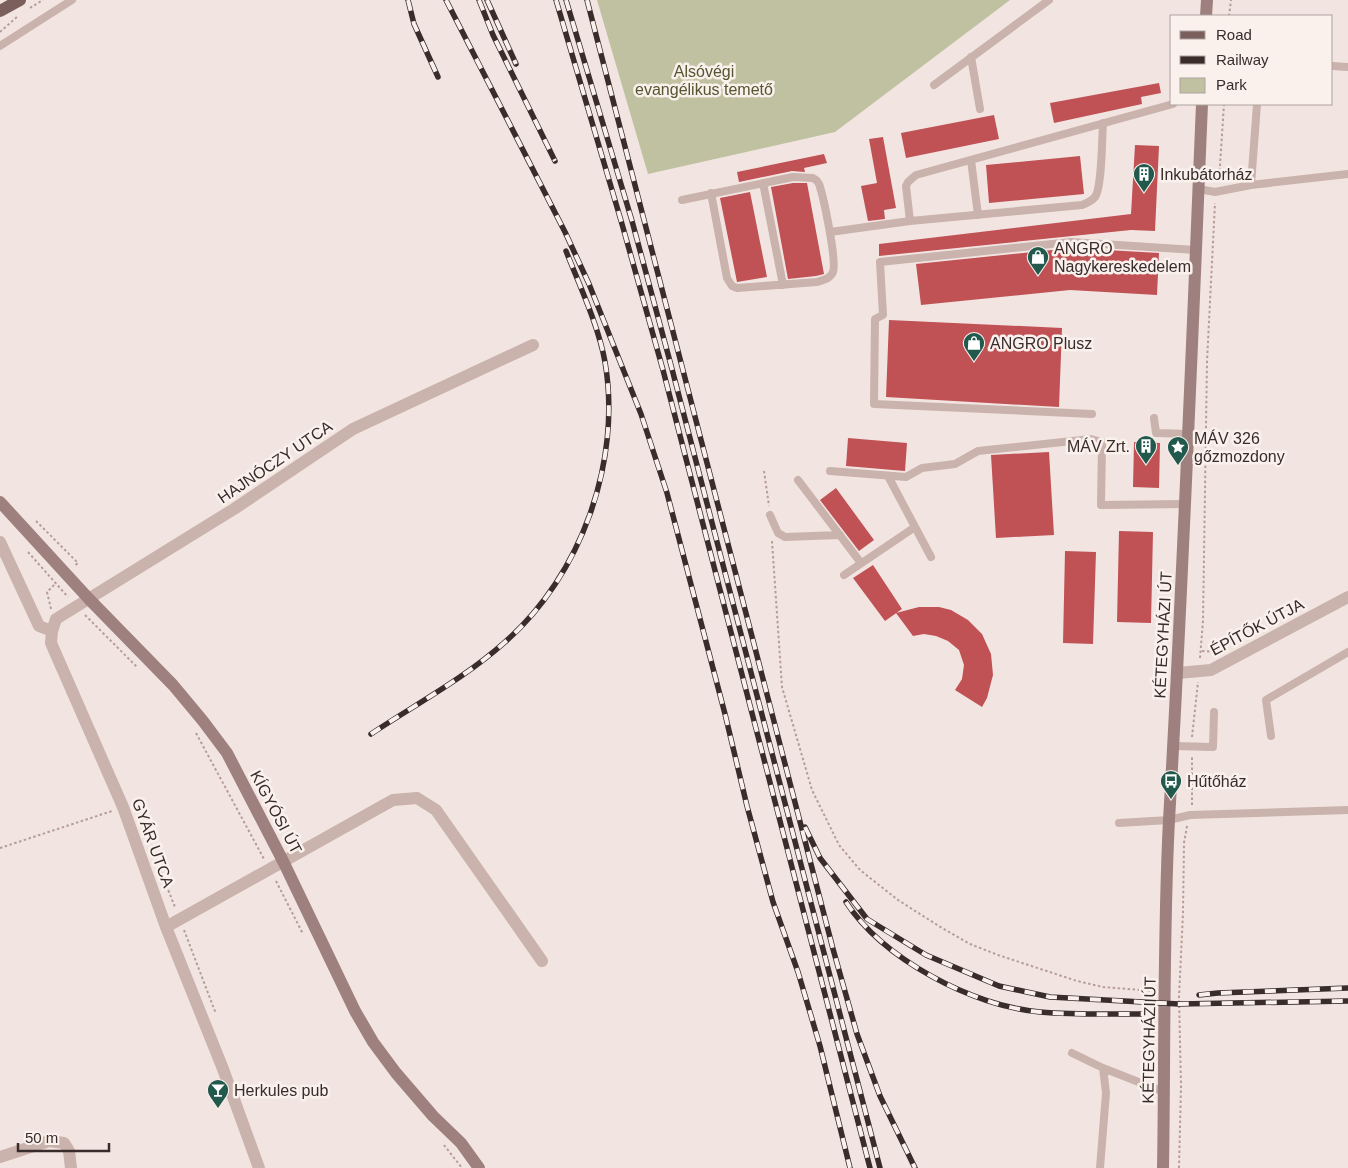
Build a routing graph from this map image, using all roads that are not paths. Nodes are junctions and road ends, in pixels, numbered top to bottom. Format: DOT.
graph roads {
  1 [pos="72,0"];
  2 [pos="1049,0"];
  3 [pos="1207,0"];
  4 [pos="12,8"];
  5 [pos="1206,15"];
  6 [pos="0,16"];
  7 [pos="0,46"];
  8 [pos="971,57"];
  9 [pos="1333,66"];
  10 [pos="1348,67"];
  11 [pos="934,84"];
  12 [pos="1170,105"];
  13 [pos="1202,105"];
  14 [pos="1257,105"];
  15 [pos="980,109"];
  16 [pos="1103,123"];
  17 [pos="972,160"];
  18 [pos="1348,174"];
  19 [pos="763,183"];
  20 [pos="1251,185"];
  21 [pos="1199,189"];
  22 [pos="711,193"];
  23 [pos="682,200"];
  24 [pos="978,214"];
  25 [pos="910,221"];
  26 [pos="830,232"];
  27 [pos="1196,250"];
  28 [pos="783,285"];
  29 [pos="533,345"];
  30 [pos="1092,414"];
  31 [pos="1154,418"];
  32 [pos="1189,434"];
  33 [pos="830,471"];
  34 [pos="888,476"];
  35 [pos="798,480"];
  36 [pos="0,502"];
  37 [pos="1186,504"];
  38 [pos="770,515"];
  39 [pos="915,527"];
  40 [pos="840,535"];
  41 [pos="0,542"];
  42 [pos="930,557"];
  43 [pos="860,564"];
  44 [pos="844,575"];
  45 [pos="1348,597"];
  46 [pos="89,599"];
  47 [pos="52,631"];
  48 [pos="1348,652"];
  49 [pos="1178,673"];
  50 [pos="1214,712"];
  51 [pos="1271,736"];
  52 [pos="1174,746"];
  53 [pos="1348,810"];
  54 [pos="1169,820"];
  55 [pos="1119,823"];
  56 [pos="283,862"];
  57 [pos="166,927"];
  58 [pos="542,961"];
  59 [pos="1072,1053"];
  60 [pos="1104,1068"];
  61 [pos="1164,1092"];
  62 [pos="0,1157"];
  63 [pos="71,1168"];
  64 [pos="259,1168"];
  65 [pos="479,1168"];
  66 [pos="1100,1168"];
  67 [pos="1163,1168"];
  1 -- 7 [label="lane"];
  2 -- 8 [label="lane"];
  3 -- 5 [label="street"];
  4 -- 6 [label="main road"];
  8 -- 11 [label="lane"];
  8 -- 15 [label="lane"];
  9 -- 10 [label="lane"];
  12 -- 16 [label="lane"];
  13 -- 21 [label="street, KÉTEGYHÁZI ÚT"];
  14 -- 20 [label="lane"];
  16 -- 17 [label="lane"];
  16 -- 24 [label="lane"];
  17 -- 24 [label="lane"];
  17 -- 25 [label="lane"];
  18 -- 20 [label="lane"];
  19 -- 22 [label="lane"];
  19 -- 26 [label="lane"];
  19 -- 28 [label="lane"];
  20 -- 21 [label="lane"];
  21 -- 27 [label="street, KÉTEGYHÁZI ÚT"];
  22 -- 23 [label="lane"];
  22 -- 28 [label="lane"];
  24 -- 25 [label="lane"];
  25 -- 26 [label="lane"];
  26 -- 28 [label="lane"];
  27 -- 30 [label="lane"];
  27 -- 32 [label="street, KÉTEGYHÁZI ÚT"];
  29 -- 46 [label="street, HAJNÓCZY UTCA"];
  31 -- 32 [label="lane"];
  32 -- 37 [label="street, KÉTEGYHÁZI ÚT"];
  33 -- 34 [label="lane"];
  34 -- 37 [label="lane"];
  34 -- 39 [label="lane"];
  35 -- 40 [label="lane"];
  36 -- 46 [label="street, KÍGYÓSI ÚT"];
  37 -- 49 [label="street, KÉTEGYHÁZI ÚT"];
  38 -- 40 [label="lane"];
  39 -- 42 [label="lane"];
  39 -- 43 [label="lane"];
  40 -- 43 [label="lane"];
  41 -- 47 [label="street"];
  43 -- 44 [label="lane"];
  45 -- 49 [label="street, ÉPÍTŐK ÚTJA"];
  46 -- 47 [label="street, HAJNÓCZY UTCA"];
  46 -- 56 [label="street, KÍGYÓSI ÚT"];
  47 -- 57 [label="street, GYÁR UTCA"];
  48 -- 51 [label="lane"];
  49 -- 52 [label="street, KÉTEGYHÁZI ÚT"];
  50 -- 52 [label="lane"];
  52 -- 54 [label="street, KÉTEGYHÁZI ÚT"];
  53 -- 54 [label="lane"];
  54 -- 55 [label="lane"];
  54 -- 61 [label="street, KÉTEGYHÁZI ÚT"];
  56 -- 57 [label="street"];
  56 -- 58 [label="street"];
  56 -- 65 [label="street, KÍGYÓSI ÚT"];
  57 -- 64 [label="street, GYÁR UTCA"];
  59 -- 60 [label="lane"];
  60 -- 61 [label="lane"];
  60 -- 66 [label="lane"];
  61 -- 67 [label="street, KÉTEGYHÁZI ÚT"];
  62 -- 63 [label="street"];
}
